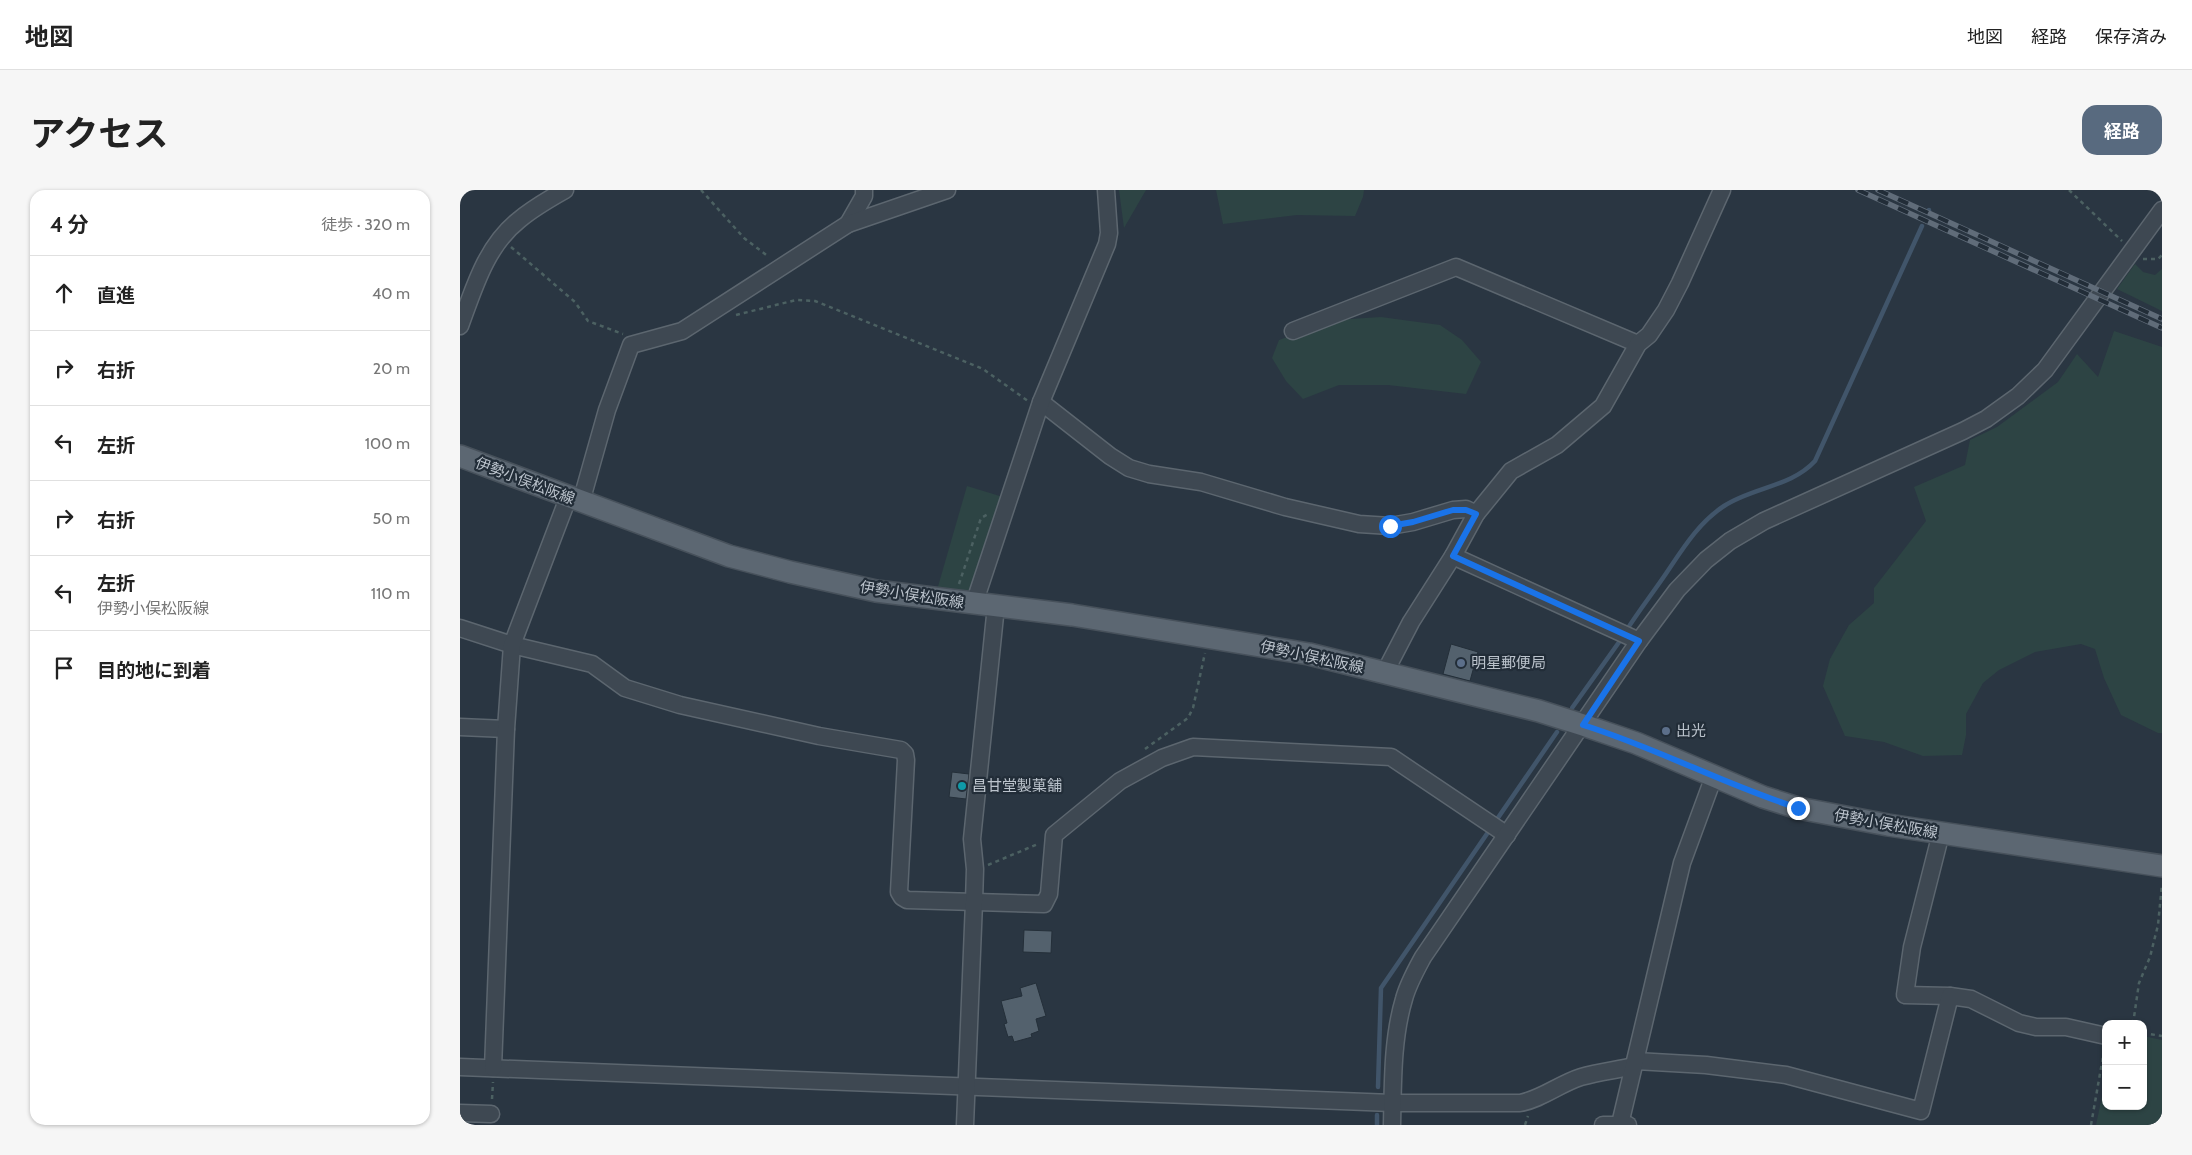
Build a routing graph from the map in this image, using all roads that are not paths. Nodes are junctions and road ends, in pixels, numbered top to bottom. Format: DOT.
graph roads {
  1 [pos="565,190"];
  2 [pos="864,190"];
  3 [pos="947,190"];
  4 [pos="1106,190"];
  5 [pos="1722,190"];
  6 [pos="2162,210"];
  7 [pos="848,224"];
  8 [pos="460,326"];
  9 [pos="1293,331"];
  10 [pos="1638,344"];
  11 [pos="1040,404"];
  12 [pos="460,456"];
  13 [pos="575,500"];
  14 [pos="1476,514"];
  15 [pos="1453,556"];
  16 [pos="964,603"];
  17 [pos="996,606"];
  18 [pos="460,628"];
  19 [pos="1629,637"];
  20 [pos="512,646"];
  21 [pos="1384,674"];
  22 [pos="1583,725"];
  23 [pos="460,727"];
  24 [pos="506,729"];
  25 [pos="1714,776"];
  26 [pos="1504,833"];
  27 [pos="1941,833"];
  28 [pos="2162,866"];
  29 [pos="974,902"];
  30 [pos="1950,996"];
  31 [pos="2102,1035"];
  32 [pos="1635,1063"];
  33 [pos="460,1067"];
  34 [pos="493,1068"];
  35 [pos="966,1086"];
  36 [pos="1392,1103"];
  37 [pos="460,1113"];
  38 [pos="491,1114"];
  39 [pos="965,1125"];
  40 [pos="1392,1125"];
  41 [pos="1603,1125"];
  42 [pos="1624,1125"];
  1 -- 8 [label="street"];
  2 -- 7 [label="street"];
  3 -- 7 [label="street"];
  4 -- 11 [label="street"];
  5 -- 10 [label="street"];
  6 -- 19 [label="street"];
  7 -- 13 [label="street"];
  9 -- 10 [label="street"];
  10 -- 14 [label="street"];
  11 -- 14 [label="street"];
  11 -- 16 [label="street"];
  12 -- 13 [label="main road, 伊勢小俣松阪線"];
  13 -- 16 [label="main road, 伊勢小俣松阪線"];
  13 -- 20 [label="street"];
  14 -- 15 [label="street"];
  15 -- 19 [label="street"];
  15 -- 21 [label="street"];
  16 -- 17 [label="main road, 伊勢小俣松阪線"];
  17 -- 21 [label="main road, 伊勢小俣松阪線"];
  17 -- 29 [label="street"];
  18 -- 20 [label="street"];
  19 -- 22 [label="street"];
  20 -- 24 [label="street"];
  20 -- 29 [label="street"];
  21 -- 22 [label="main road, 伊勢小俣松阪線"];
  22 -- 25 [label="main road, 伊勢小俣松阪線"];
  22 -- 26 [label="street"];
  23 -- 24 [label="street"];
  24 -- 34 [label="street"];
  25 -- 27 [label="main road, 伊勢小俣松阪線"];
  25 -- 32 [label="street"];
  26 -- 29 [label="street"];
  26 -- 36 [label="street"];
  27 -- 28 [label="main road, 伊勢小俣松阪線"];
  27 -- 30 [label="street"];
  29 -- 35 [label="street"];
  30 -- 31 [label="street"];
  30 -- 32 [label="street"];
  32 -- 36 [label="street"];
  32 -- 42 [label="street"];
  33 -- 34 [label="street"];
  34 -- 35 [label="street"];
  35 -- 36 [label="street"];
  35 -- 39 [label="street"];
  36 -- 40 [label="street"];
  37 -- 38 [label="street"];
  41 -- 42 [label="street"];
}
